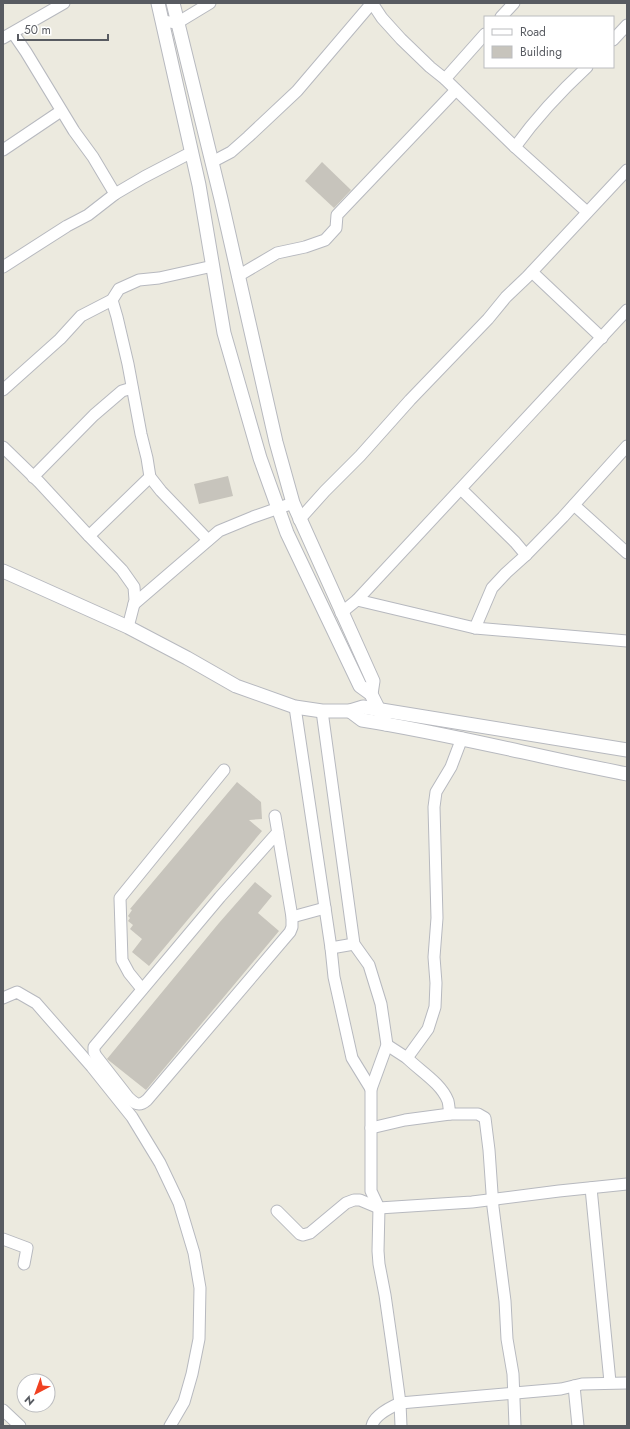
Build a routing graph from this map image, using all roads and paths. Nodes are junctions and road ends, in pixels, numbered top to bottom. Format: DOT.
graph roads {
  1 [pos="158,3"];
  2 [pos="173,3"];
  3 [pos="210,3"];
  4 [pos="372,3"];
  5 [pos="514,3"];
  6 [pos="58,5"];
  7 [pos="502,16"];
  8 [pos="162,21"];
  9 [pos="177,23"];
  10 [pos="627,24"];
  11 [pos="13,32"];
  12 [pos="484,35"];
  13 [pos="3,38"];
  14 [pos="614,39"];
  15 [pos="586,68"];
  16 [pos="445,79"];
  17 [pos="456,90"];
  18 [pos="61,111"];
  19 [pos="515,147"];
  20 [pos="3,150"];
  21 [pos="192,152"];
  22 [pos="212,162"];
  23 [pos="627,170"];
  24 [pos="115,194"];
  25 [pos="587,212"];
  26 [pos="213,266"];
  27 [pos="3,267"];
  28 [pos="532,272"];
  29 [pos="238,276"];
  30 [pos="112,300"];
  31 [pos="627,310"];
  32 [pos="602,338"];
  33 [pos="132,388"];
  34 [pos="3,390"];
  35 [pos="627,446"];
  36 [pos="3,447"];
  37 [pos="33,477"];
  38 [pos="150,477"];
  39 [pos="460,489"];
  40 [pos="293,503"];
  41 [pos="574,505"];
  42 [pos="278,508"];
  43 [pos="299,520"];
  44 [pos="89,536"];
  45 [pos="208,540"];
  46 [pos="627,553"];
  47 [pos="526,555"];
  48 [pos="3,571"];
  49 [pos="357,600"];
  50 [pos="134,604"];
  51 [pos="341,613"];
  52 [pos="128,627"];
  53 [pos="475,628"];
  54 [pos="627,641"];
  55 [pos="371,694"];
  56 [pos="295,707"];
  57 [pos="381,710"];
  58 [pos="322,711"];
  59 [pos="350,711"];
  60 [pos="386,724"];
  61 [pos="462,738"];
  62 [pos="627,750"];
  63 [pos="224,770"];
  64 [pos="627,774"];
  65 [pos="275,816"];
  66 [pos="278,832"];
  67 [pos="325,908"];
  68 [pos="292,917"];
  69 [pos="354,944"];
  70 [pos="331,948"];
  71 [pos="142,990"];
  72 [pos="3,998"];
  73 [pos="387,1045"];
  74 [pos="407,1058"];
  75 [pos="370,1089"];
  76 [pos="450,1114"];
  77 [pos="371,1128"];
  78 [pos="627,1184"];
  79 [pos="591,1188"];
  80 [pos="492,1199"];
  81 [pos="379,1208"];
  82 [pos="277,1211"];
  83 [pos="3,1240"];
  84 [pos="24,1264"];
  85 [pos="610,1382"];
  86 [pos="627,1383"];
  87 [pos="574,1386"];
  88 [pos="514,1394"];
  89 [pos="400,1403"];
  90 [pos="3,1410"];
  91 [pos="20,1426"];
  92 [pos="170,1426"];
  93 [pos="372,1426"];
  94 [pos="401,1426"];
  95 [pos="515,1426"];
  96 [pos="578,1426"];
  1 -- 8 [label="street"];
  2 -- 9 [label="street"];
  3 -- 9 [label="street"];
  4 -- 16 [label="street"];
  4 -- 22 [label="street"];
  5 -- 7 [label="street"];
  6 -- 11 [label="street"];
  8 -- 9 [label="street"];
  8 -- 21 [label="street"];
  9 -- 22 [label="street"];
  10 -- 14 [label="street"];
  11 -- 13 [label="street"];
  11 -- 18 [label="street"];
  12 -- 16 [label="street"];
  15 -- 19 [label="street"];
  16 -- 17 [label="street"];
  17 -- 19 [label="street"];
  17 -- 29 [label="street"];
  18 -- 20 [label="street"];
  18 -- 24 [label="street"];
  19 -- 25 [label="street"];
  21 -- 24 [label="street"];
  21 -- 26 [label="street"];
  22 -- 29 [label="street"];
  23 -- 25 [label="street"];
  24 -- 27 [label="street"];
  25 -- 28 [label="street"];
  26 -- 30 [label="street"];
  26 -- 42 [label="street"];
  28 -- 32 [label="street"];
  28 -- 43 [label="street"];
  29 -- 40 [label="street"];
  30 -- 33 [label="street"];
  30 -- 34 [label="street"];
  31 -- 32 [label="street"];
  32 -- 39 [label="street"];
  33 -- 37 [label="street"];
  33 -- 38 [label="street"];
  35 -- 41 [label="street"];
  36 -- 37 [label="street"];
  37 -- 44 [label="street"];
  38 -- 44 [label="street"];
  38 -- 45 [label="street"];
  39 -- 47 [label="street"];
  39 -- 49 [label="street"];
  40 -- 42 [label="street"];
  40 -- 43 [label="street"];
  41 -- 46 [label="street"];
  41 -- 47 [label="street"];
  42 -- 45 [label="street"];
  42 -- 55 [label="street"];
  43 -- 51 [label="street"];
  44 -- 50 [label="street"];
  45 -- 50 [label="street"];
  47 -- 53 [label="street"];
  48 -- 52 [label="street"];
  49 -- 51 [label="street"];
  49 -- 53 [label="street"];
  50 -- 52 [label="street"];
  51 -- 55 [label="street"];
  52 -- 56 [label="street"];
  53 -- 54 [label="street"];
  55 -- 57 [label="street"];
  56 -- 58 [label="street"];
  56 -- 67 [label="street"];
  57 -- 59 [label="street"];
  57 -- 60 [label="street"];
  57 -- 62 [label="street"];
  58 -- 59 [label="street"];
  58 -- 69 [label="street"];
  59 -- 60 [label="street"];
  60 -- 61 [label="street"];
  61 -- 64 [label="street"];
  61 -- 74 [label="street"];
  63 -- 71 [label="street"];
  65 -- 66 [label="street"];
  66 -- 68 [label="street"];
  66 -- 71 [label="street"];
  67 -- 68 [label="street"];
  67 -- 70 [label="street"];
  68 -- 71 [label="street"];
  69 -- 70 [label="street"];
  69 -- 73 [label="street"];
  70 -- 75 [label="street"];
  72 -- 92 [label="street"];
  73 -- 74 [label="street"];
  73 -- 75 [label="street"];
  74 -- 76 [label="street"];
  75 -- 77 [label="street"];
  76 -- 77 [label="street"];
  76 -- 80 [label="street"];
  77 -- 81 [label="street"];
  78 -- 79 [label="street"];
  79 -- 80 [label="street"];
  79 -- 85 [label="street"];
  80 -- 81 [label="street"];
  80 -- 88 [label="street"];
  81 -- 82 [label="street"];
  81 -- 89 [label="street"];
  83 -- 84 [label="street"];
  85 -- 86 [label="street"];
  85 -- 87 [label="street"];
  87 -- 88 [label="street"];
  87 -- 96 [label="street"];
  88 -- 89 [label="street"];
  88 -- 95 [label="street"];
  89 -- 93 [label="street"];
  89 -- 94 [label="street"];
  90 -- 91 [label="street"];
}
